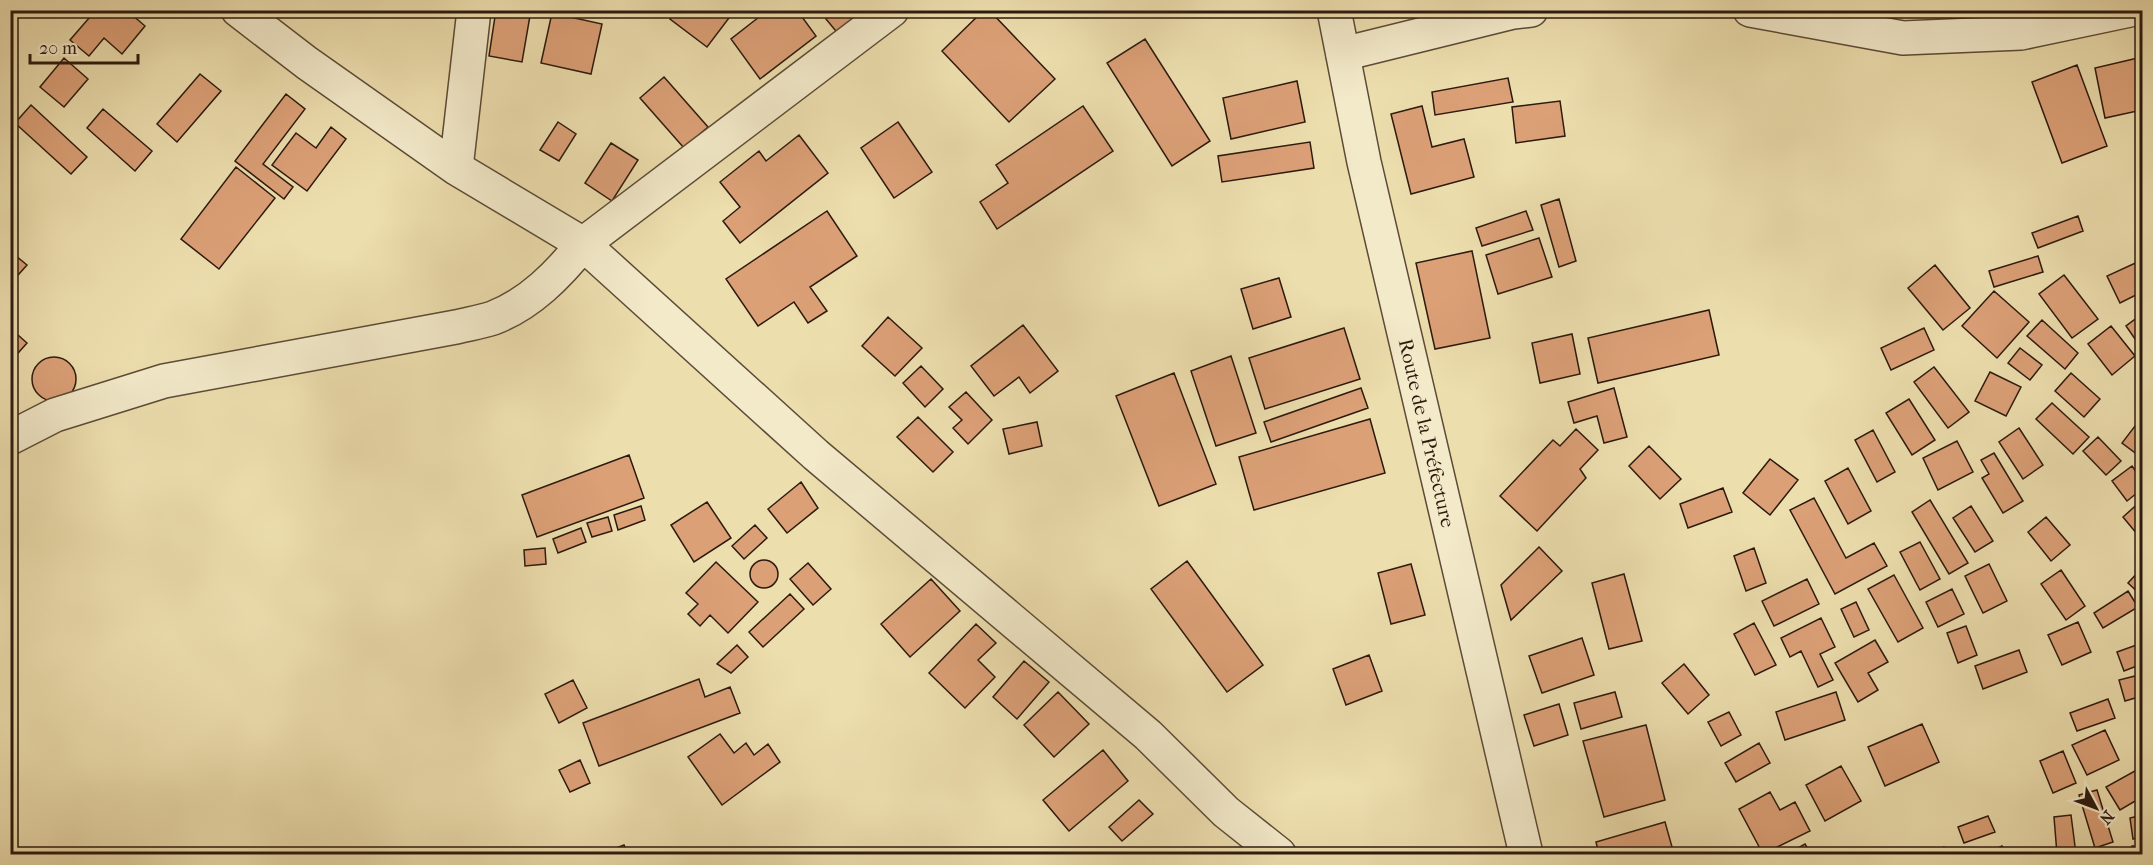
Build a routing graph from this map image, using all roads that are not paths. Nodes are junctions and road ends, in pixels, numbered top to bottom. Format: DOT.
graph roads {
  1 [pos="238,10"];
  2 [pos="474,10"];
  3 [pos="892,10"];
  4 [pos="1334,10"];
  5 [pos="1531,10"];
  6 [pos="1750,10"];
  7 [pos="2130,10"];
  8 [pos="1342,54"];
  9 [pos="456,168"];
  10 [pos="583,244"];
  11 [pos="10,438"];
  12 [pos="1279,855"];
  13 [pos="1526,855"];
  1 -- 9 [label="street"];
  2 -- 9 [label="street"];
  3 -- 10 [label="street"];
  4 -- 8 [label="street, Route de la Préfecture"];
  5 -- 8 [label="street"];
  6 -- 7 [label="street"];
  8 -- 13 [label="street, Route de la Préfecture"];
  9 -- 10 [label="street"];
  10 -- 11 [label="street"];
  10 -- 12 [label="street"];
}
